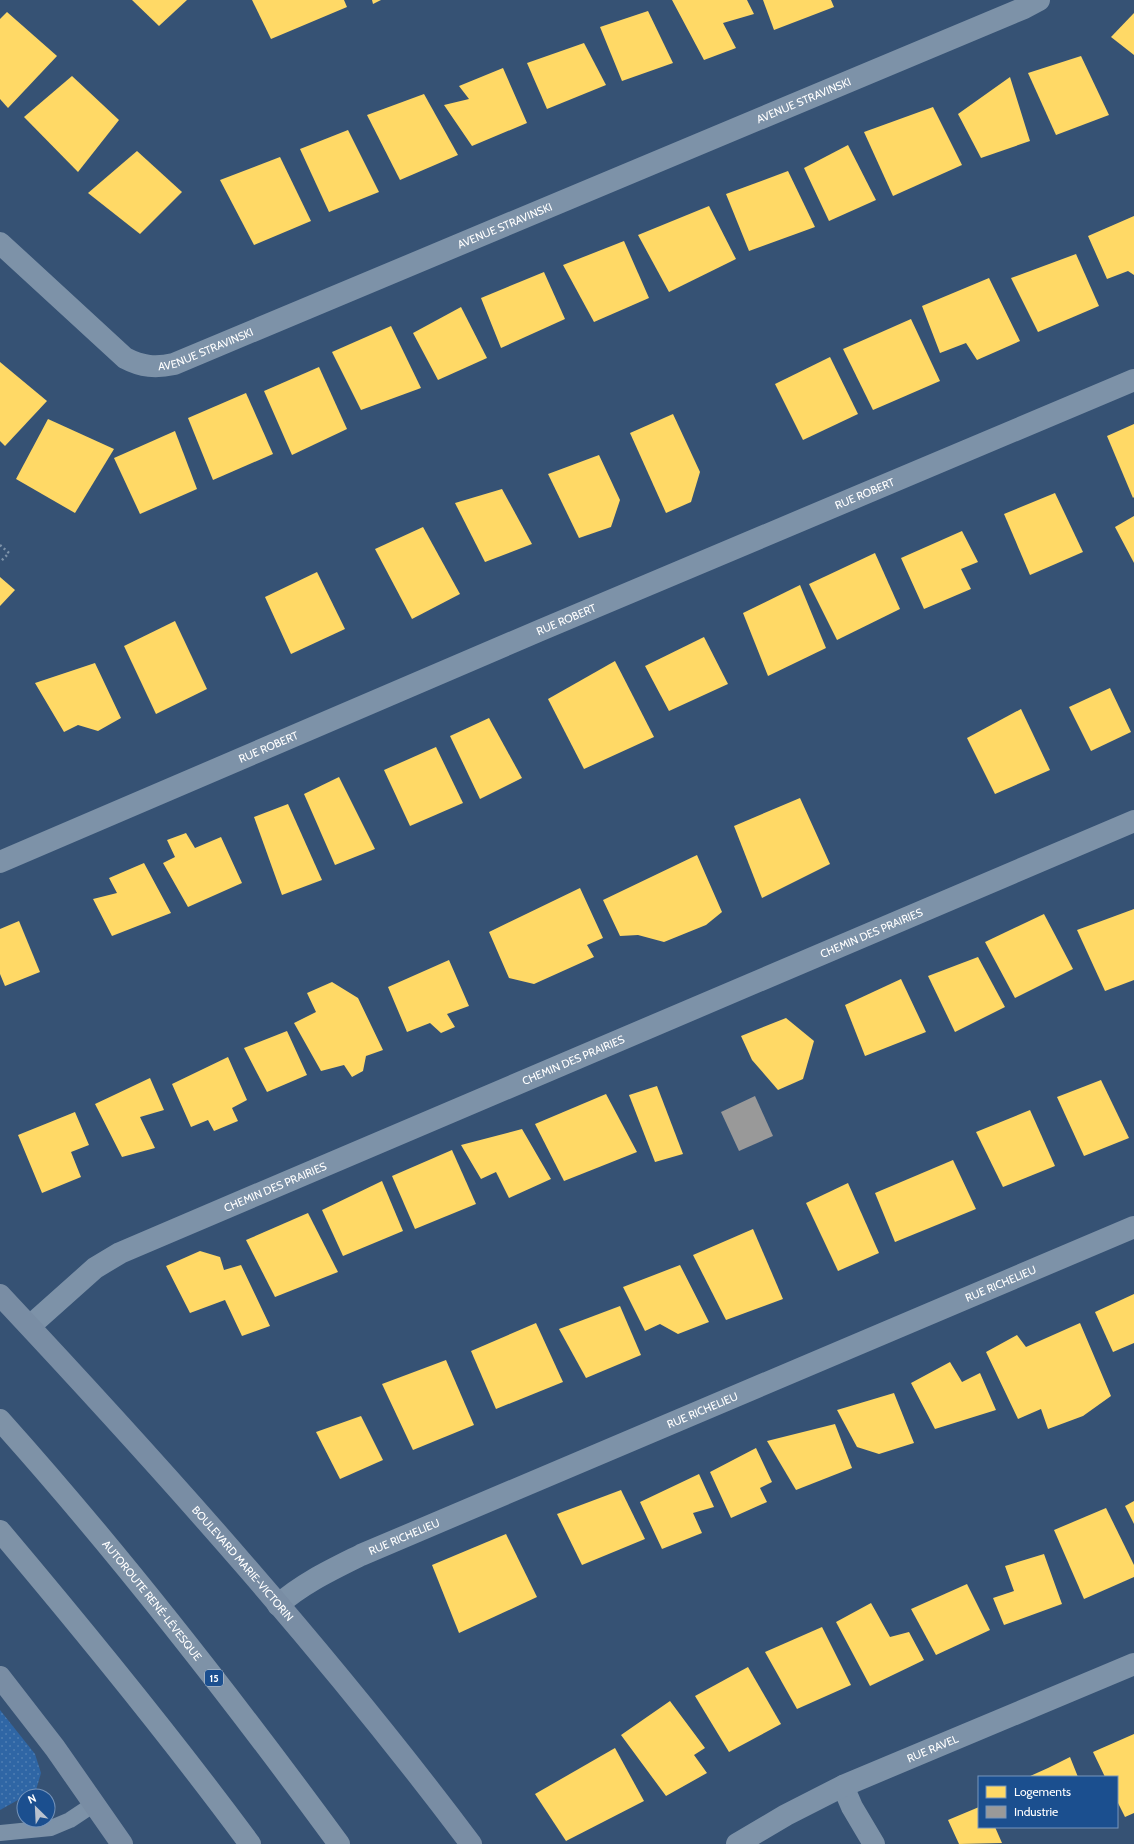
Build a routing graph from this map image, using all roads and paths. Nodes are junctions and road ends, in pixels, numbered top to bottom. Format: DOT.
graph roads {
  1 [pos="1039,0"];
  2 [pos="0,243"];
  3 [pos="1134,380"];
  4 [pos="0,545"];
  5 [pos="0,562"];
  6 [pos="1134,821"];
  7 [pos="0,862"];
  8 [pos="1134,1227"];
  9 [pos="0,1295"];
  10 [pos="30,1326"];
  11 [pos="0,1420"];
  12 [pos="0,1531"];
  13 [pos="278,1605"];
  14 [pos="1134,1664"];
  15 [pos="0,1677"];
  16 [pos="843,1786"];
  17 [pos="94,1804"];
  18 [pos="0,1833"];
  19 [pos="122,1844"];
  20 [pos="250,1844"];
  21 [pos="339,1844"];
  22 [pos="471,1844"];
  23 [pos="737,1844"];
  24 [pos="874,1844"];
  1 -- 2 [label="street, AVENUE STRAVINSKI"];
  3 -- 7 [label="street, RUE ROBERT"];
  4 -- 5 [label="path"];
  6 -- 10 [label="street, CHEMIN DES PRAIRIES"];
  8 -- 13 [label="street, RUE RICHELIEU"];
  9 -- 10 [label="main road, BOULEVARD MARIE-VICTORIN"];
  10 -- 13 [label="main road, BOULEVARD MARIE-VICTORIN"];
  11 -- 21 [label="highway, AUTOROUTE RENÉ-LÉVESQUE / 15"];
  12 -- 20 [label="highway"];
  13 -- 22 [label="main road, BOULEVARD MARIE-VICTORIN"];
  14 -- 16 [label="street, RUE RAVEL"];
  15 -- 17 [label="main road"];
  16 -- 23 [label="street, RUE RAVEL"];
  16 -- 24 [label="street"];
  17 -- 18 [label="lane"];
  17 -- 19 [label="main road"];
}
